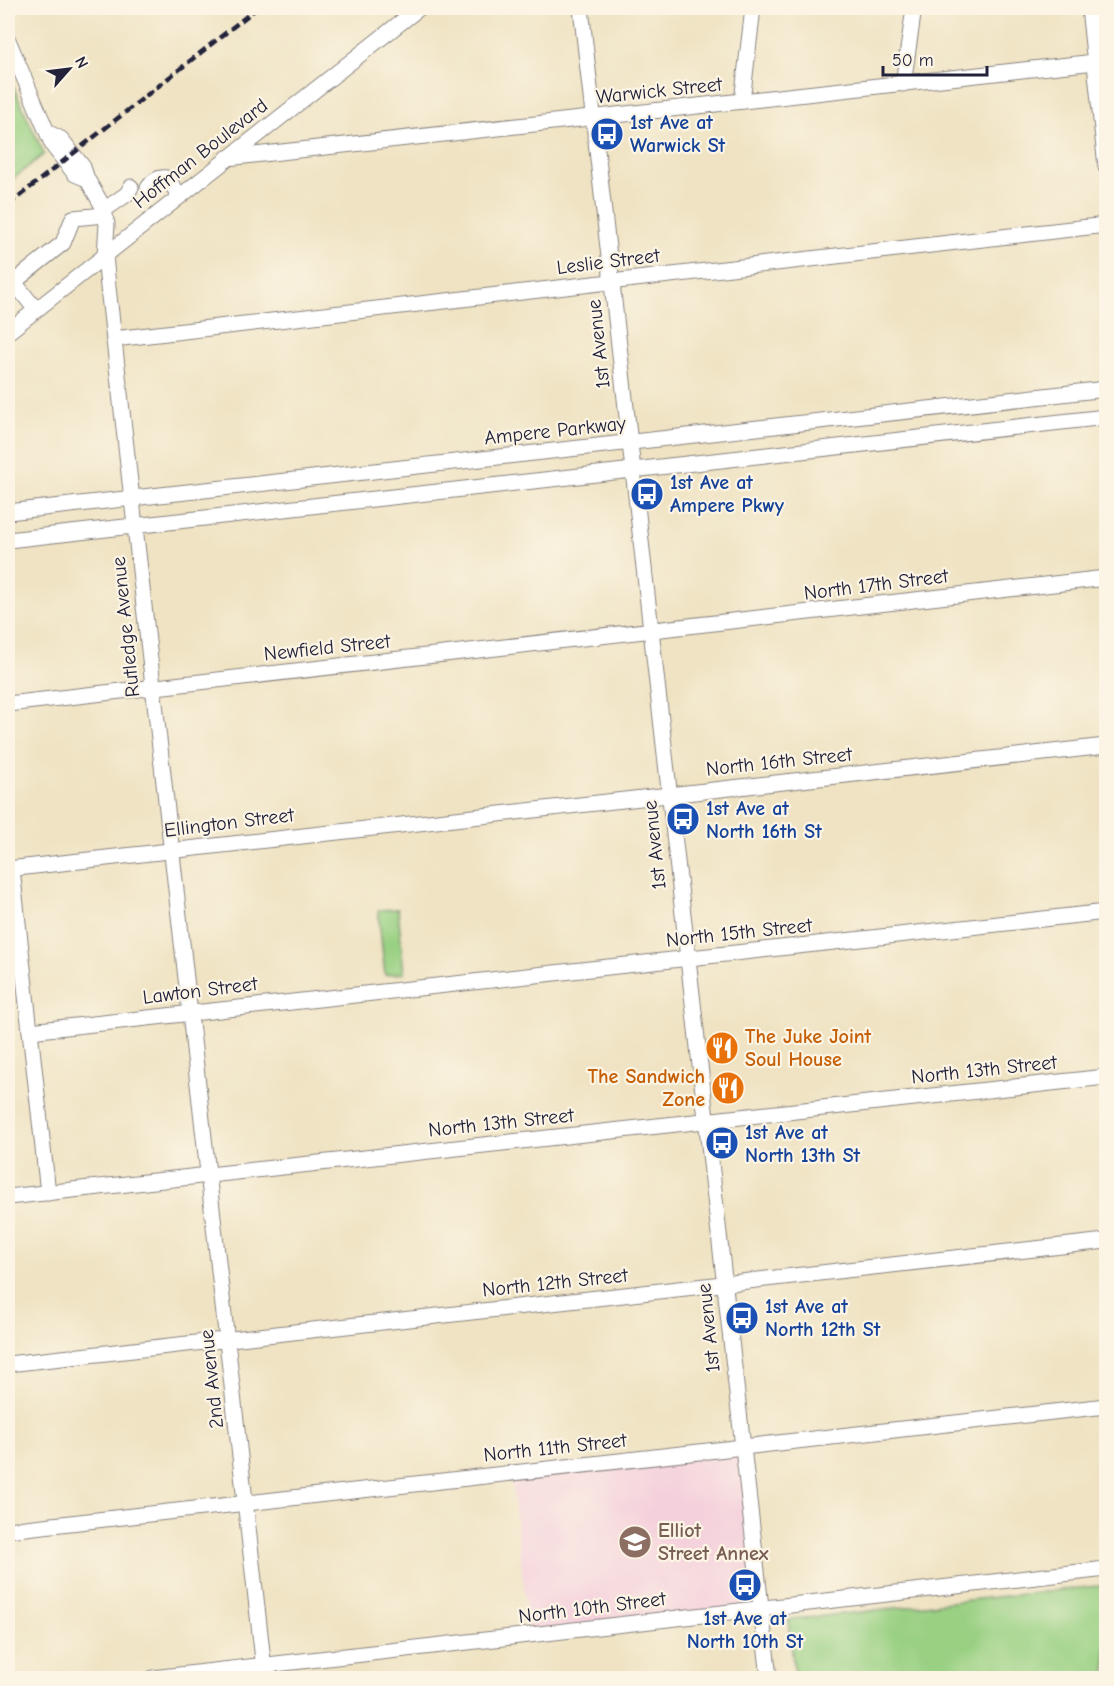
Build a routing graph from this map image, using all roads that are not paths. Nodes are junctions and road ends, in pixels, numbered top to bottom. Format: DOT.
graph roads {
  1 [pos="419,8"];
  2 [pos="581,8"];
  3 [pos="753,8"];
  4 [pos="914,8"];
  5 [pos="1089,8"];
  6 [pos="8,43"];
  7 [pos="1095,63"];
  8 [pos="903,84"];
  9 [pos="742,101"];
  10 [pos="593,118"];
  11 [pos="227,159"];
  12 [pos="1107,167"];
  13 [pos="180,195"];
  14 [pos="104,212"];
  15 [pos="1107,225"];
  16 [pos="105,255"];
  17 [pos="612,282"];
  18 [pos="36,310"];
  19 [pos="8,332"];
  20 [pos="114,339"];
  21 [pos="1107,389"];
  22 [pos="1107,417"];
  23 [pos="630,443"];
  24 [pos="633,470"];
  25 [pos="132,498"];
  26 [pos="8,512"];
  27 [pos="135,525"];
  28 [pos="8,540"];
  29 [pos="1107,578"];
  30 [pos="651,632"];
  31 [pos="153,688"];
  32 [pos="8,704"];
  33 [pos="1107,746"];
  34 [pos="670,794"];
  35 [pos="455,817"];
  36 [pos="173,850"];
  37 [pos="10,869"];
  38 [pos="1107,912"];
  39 [pos="688,960"];
  40 [pos="375,991"];
  41 [pos="191,1012"];
  42 [pos="30,1031"];
  43 [pos="197,1074"];
  44 [pos="1107,1077"];
  45 [pos="706,1121"];
  46 [pos="208,1176"];
  47 [pos="48,1192"];
  48 [pos="8,1197"];
  49 [pos="1107,1241"];
  50 [pos="724,1284"];
  51 [pos="228,1340"];
  52 [pos="8,1364"];
  53 [pos="1107,1406"];
  54 [pos="743,1447"];
  55 [pos="246,1502"];
  56 [pos="8,1530"];
  57 [pos="1107,1569"];
  58 [pos="761,1609"];
  59 [pos="265,1672"];
  60 [pos="153,1678"];
  61 [pos="769,1678"];
  1 -- 11 [label="street, Hoffman Boulevard"];
  2 -- 10 [label="street, 1st Avenue"];
  3 -- 9 [label="street"];
  4 -- 8 [label="street"];
  5 -- 7 [label="street"];
  6 -- 14 [label="street, Rutledge Avenue"];
  7 -- 8 [label="street, Warwick Street"];
  7 -- 12 [label="street"];
  8 -- 9 [label="street, Warwick Street"];
  9 -- 10 [label="street, Warwick Street"];
  10 -- 11 [label="street, Warwick Street"];
  10 -- 17 [label="street, 1st Avenue"];
  11 -- 13 [label="street, Hoffman Boulevard"];
  13 -- 14 [label="street"];
  13 -- 16 [label="street, Hoffman Boulevard"];
  14 -- 16 [label="street, Rutledge Avenue"];
  14 -- 18 [label="street"];
  15 -- 17 [label="street, Leslie Street"];
  16 -- 18 [label="street, Hoffman Boulevard"];
  16 -- 20 [label="street, Rutledge Avenue"];
  17 -- 20 [label="street, Leslie Street"];
  17 -- 23 [label="street, 1st Avenue"];
  18 -- 19 [label="street, Hoffman Boulevard"];
  20 -- 25 [label="street, Rutledge Avenue"];
  21 -- 23 [label="street, Ampere Parkway"];
  22 -- 24 [label="street"];
  23 -- 24 [label="street, 1st Avenue"];
  23 -- 25 [label="street, Ampere Parkway"];
  24 -- 27 [label="street"];
  24 -- 30 [label="street, 1st Avenue"];
  25 -- 26 [label="street, Ampere Parkway"];
  25 -- 27 [label="street, Rutledge Avenue"];
  27 -- 28 [label="street"];
  27 -- 31 [label="street, Rutledge Avenue"];
  29 -- 30 [label="street, North 17th Street"];
  30 -- 31 [label="street, Newfield Street"];
  30 -- 34 [label="street, 1st Avenue"];
  31 -- 32 [label="street, Newfield Street"];
  31 -- 36 [label="street, Rutledge Avenue"];
  33 -- 34 [label="street, North 16th Street"];
  34 -- 35 [label="street, North 16th Street"];
  34 -- 39 [label="street, 1st Avenue"];
  35 -- 36 [label="street, Ellington Street"];
  36 -- 37 [label="street, Ellington Street"];
  36 -- 41 [label="street, Rutledge Avenue"];
  37 -- 42 [label="street"];
  38 -- 39 [label="street, North 15th Street"];
  39 -- 40 [label="street, North 15th Street"];
  39 -- 45 [label="street, 1st Avenue"];
  40 -- 41 [label="street, Lawton Street"];
  41 -- 42 [label="street, Lawton Street"];
  41 -- 43 [label="street, Rutledge Avenue"];
  42 -- 47 [label="street"];
  43 -- 46 [label="street, 2nd Avenue"];
  44 -- 45 [label="street, North 13th Street"];
  45 -- 46 [label="street, North 13th Street"];
  45 -- 50 [label="street, 1st Avenue"];
  46 -- 47 [label="street, North 13th Street"];
  46 -- 51 [label="street, 2nd Avenue"];
  47 -- 48 [label="street, North 13th Street"];
  49 -- 50 [label="street, North 12th Street"];
  50 -- 51 [label="street, North 12th Street"];
  50 -- 54 [label="street, 1st Avenue"];
  51 -- 52 [label="street, North 12th Street"];
  51 -- 55 [label="street, 2nd Avenue"];
  53 -- 54 [label="street, North 11th Street"];
  54 -- 55 [label="street, North 11th Street"];
  54 -- 58 [label="street, 1st Avenue"];
  55 -- 56 [label="street, North 11th Street"];
  55 -- 59 [label="street, 2nd Avenue"];
  57 -- 58 [label="street, North 10th Street"];
  58 -- 59 [label="street, North 10th Street"];
  58 -- 61 [label="street, 1st Avenue"];
  59 -- 60 [label="street, North 10th Street"];
}
